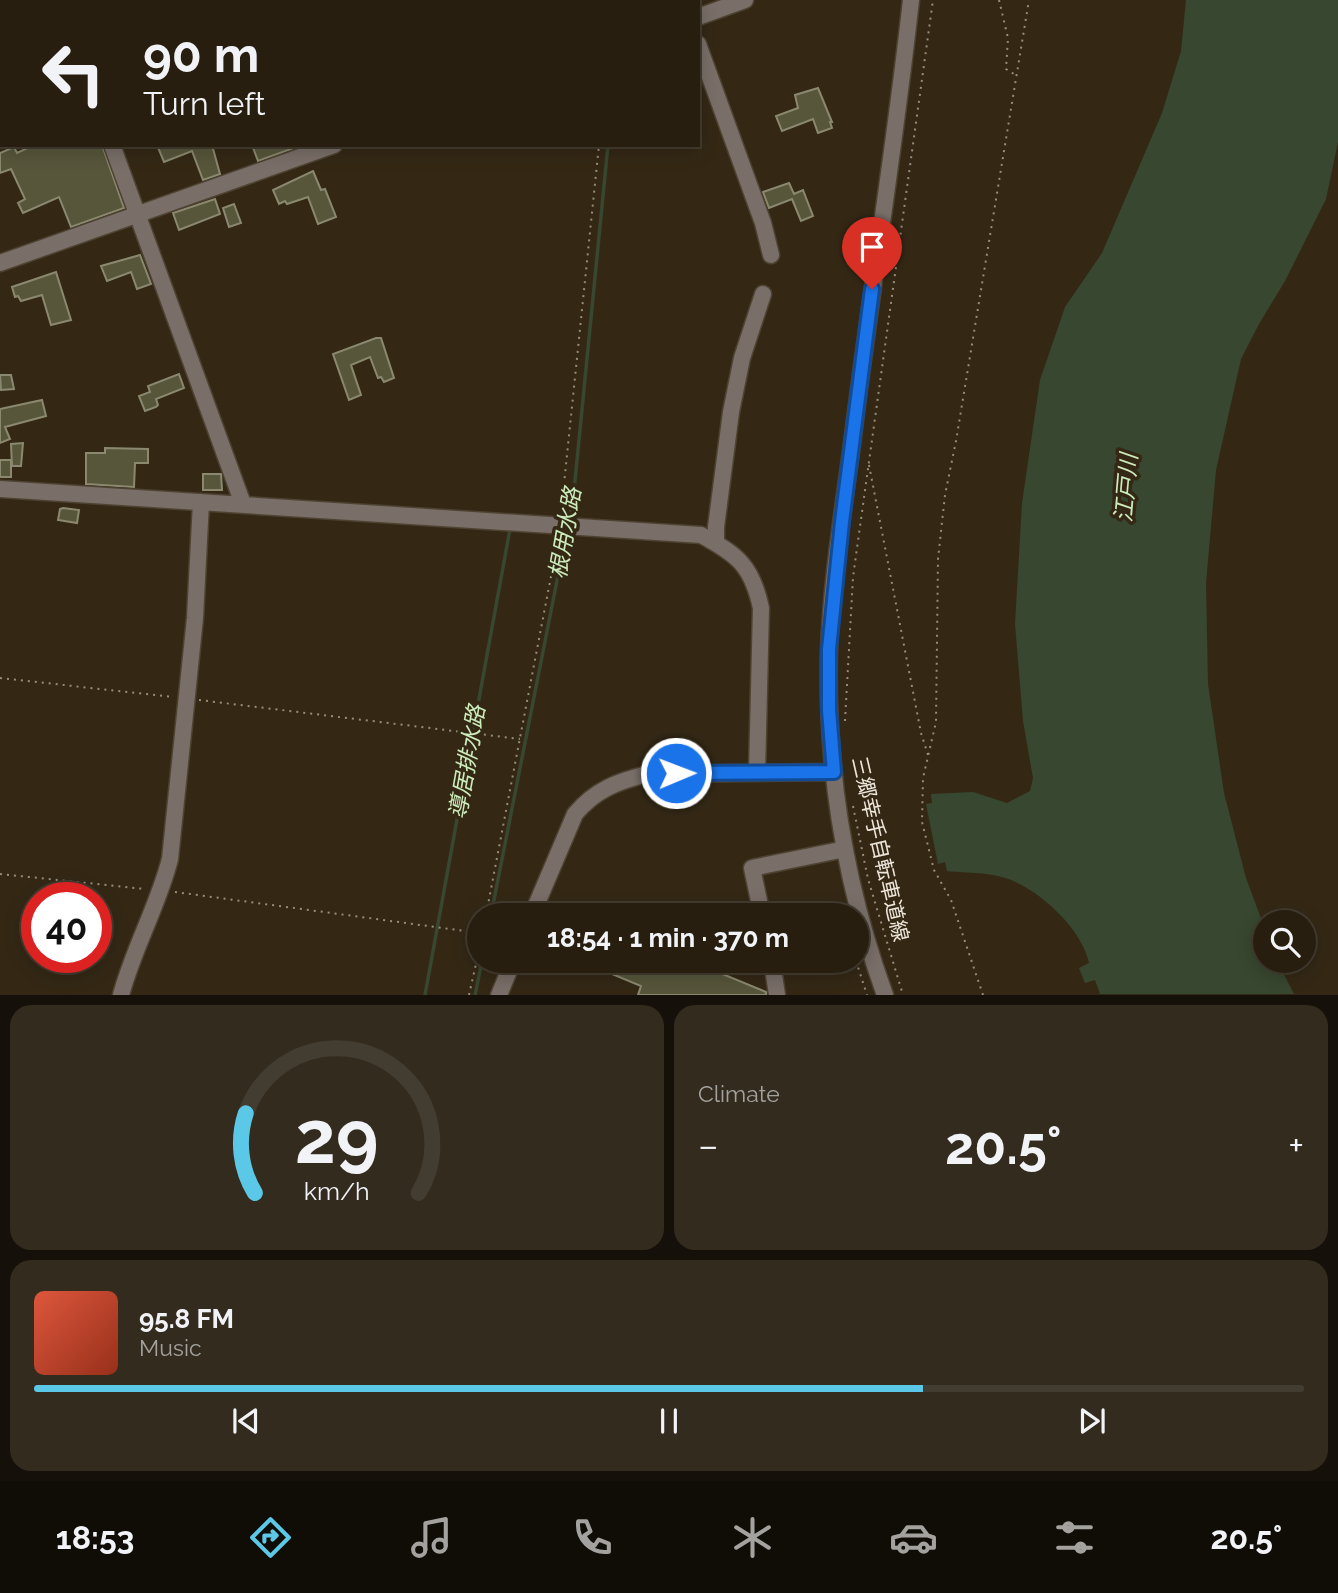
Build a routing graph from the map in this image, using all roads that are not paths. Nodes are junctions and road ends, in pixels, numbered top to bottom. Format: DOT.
graph roads {
  1 [pos="745,0"];
  2 [pos="911,0"];
  3 [pos="700,16"];
  4 [pos="700,50"];
  5 [pos="113,147"];
  6 [pos="328,147"];
  7 [pos="137,214"];
  8 [pos="771,255"];
  9 [pos="0,263"];
  10 [pos="764,294"];
  11 [pos="0,489"];
  12 [pos="201,502"];
  13 [pos="243,504"];
  14 [pos="716,544"];
  15 [pos="757,772"];
  16 [pos="834,772"];
  17 [pos="845,849"];
  18 [pos="536,903"];
  19 [pos="759,903"];
  20 [pos="508,973"];
  21 [pos="771,973"];
  22 [pos="774,973"];
  23 [pos="121,995"];
  24 [pos="499,995"];
  25 [pos="765,995"];
  26 [pos="777,995"];
  27 [pos="885,995"];
  1 -- 3 [label="street"];
  2 -- 16 [label="street"];
  4 -- 8 [label="street"];
  5 -- 7 [label="street"];
  6 -- 7 [label="street"];
  7 -- 9 [label="street"];
  7 -- 13 [label="street"];
  10 -- 14 [label="street"];
  11 -- 12 [label="street"];
  12 -- 13 [label="street"];
  12 -- 23 [label="street"];
  13 -- 14 [label="street"];
  14 -- 15 [label="street"];
  15 -- 16 [label="street"];
  15 -- 18 [label="street"];
  16 -- 17 [label="street"];
  17 -- 19 [label="street"];
  17 -- 27 [label="street"];
  20 -- 24 [label="street"];
  21 -- 25 [label="street"];
  22 -- 26 [label="street"];
}
